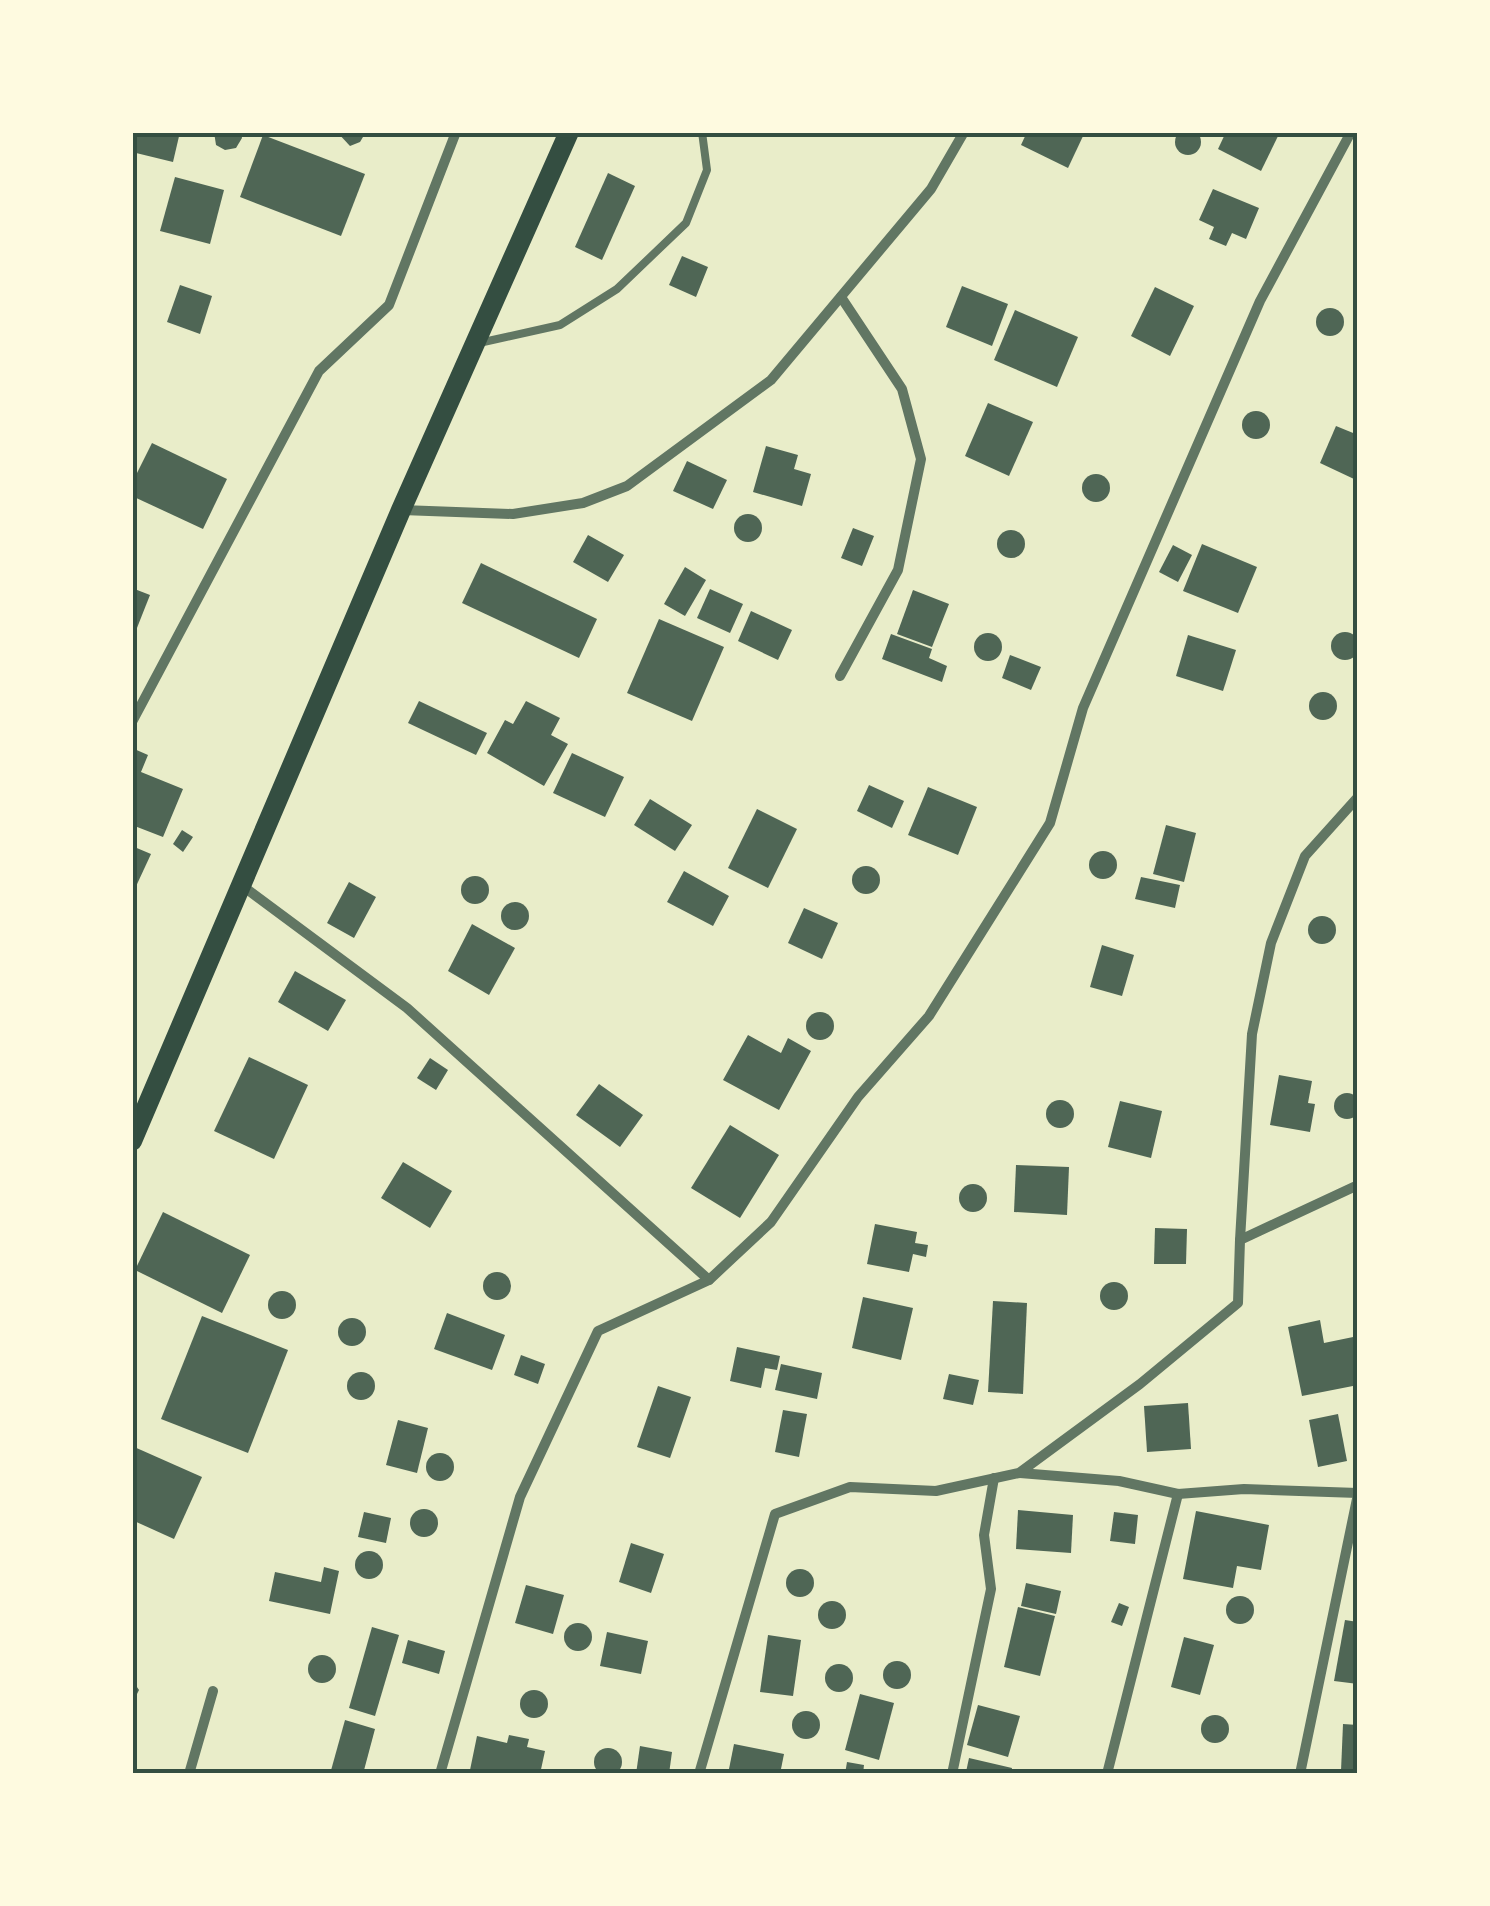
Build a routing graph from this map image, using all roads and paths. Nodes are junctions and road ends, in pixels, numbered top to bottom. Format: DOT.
graph roads {
  1 [pos="456,132"];
  2 [pos="569,132"];
  3 [pos="702,132"];
  4 [pos="964,132"];
  5 [pos="1351,132"];
  6 [pos="841,297"];
  7 [pos="476,343"];
  8 [pos="402,510"];
  9 [pos="840,676"];
  10 [pos="132,722"];
  11 [pos="1358,797"];
  12 [pos="244,887"];
  13 [pos="132,1141"];
  14 [pos="1358,1184"];
  15 [pos="1240,1240"];
  16 [pos="709,1280"];
  17 [pos="1019,1473"];
  18 [pos="994,1478"];
  19 [pos="1178,1494"];
  20 [pos="1358,1494"];
  21 [pos="213,1690"];
  22 [pos="189,1774"];
  23 [pos="440,1774"];
  24 [pos="699,1774"];
  25 [pos="952,1774"];
  26 [pos="1107,1774"];
  27 [pos="1300,1774"];
  1 -- 10 [label="street"];
  2 -- 7 [label="main road"];
  3 -- 7 [label="lane"];
  4 -- 6 [label="street"];
  5 -- 16 [label="street"];
  6 -- 8 [label="street"];
  6 -- 9 [label="street"];
  7 -- 8 [label="main road"];
  8 -- 12 [label="main road"];
  11 -- 15 [label="street"];
  12 -- 13 [label="main road"];
  12 -- 16 [label="street"];
  14 -- 15 [label="street"];
  15 -- 17 [label="street"];
  16 -- 23 [label="street"];
  17 -- 18 [label="street"];
  17 -- 19 [label="street"];
  18 -- 24 [label="street"];
  18 -- 25 [label="street"];
  19 -- 20 [label="street"];
  19 -- 26 [label="street"];
  20 -- 27 [label="street"];
  21 -- 22 [label="street"];
}
